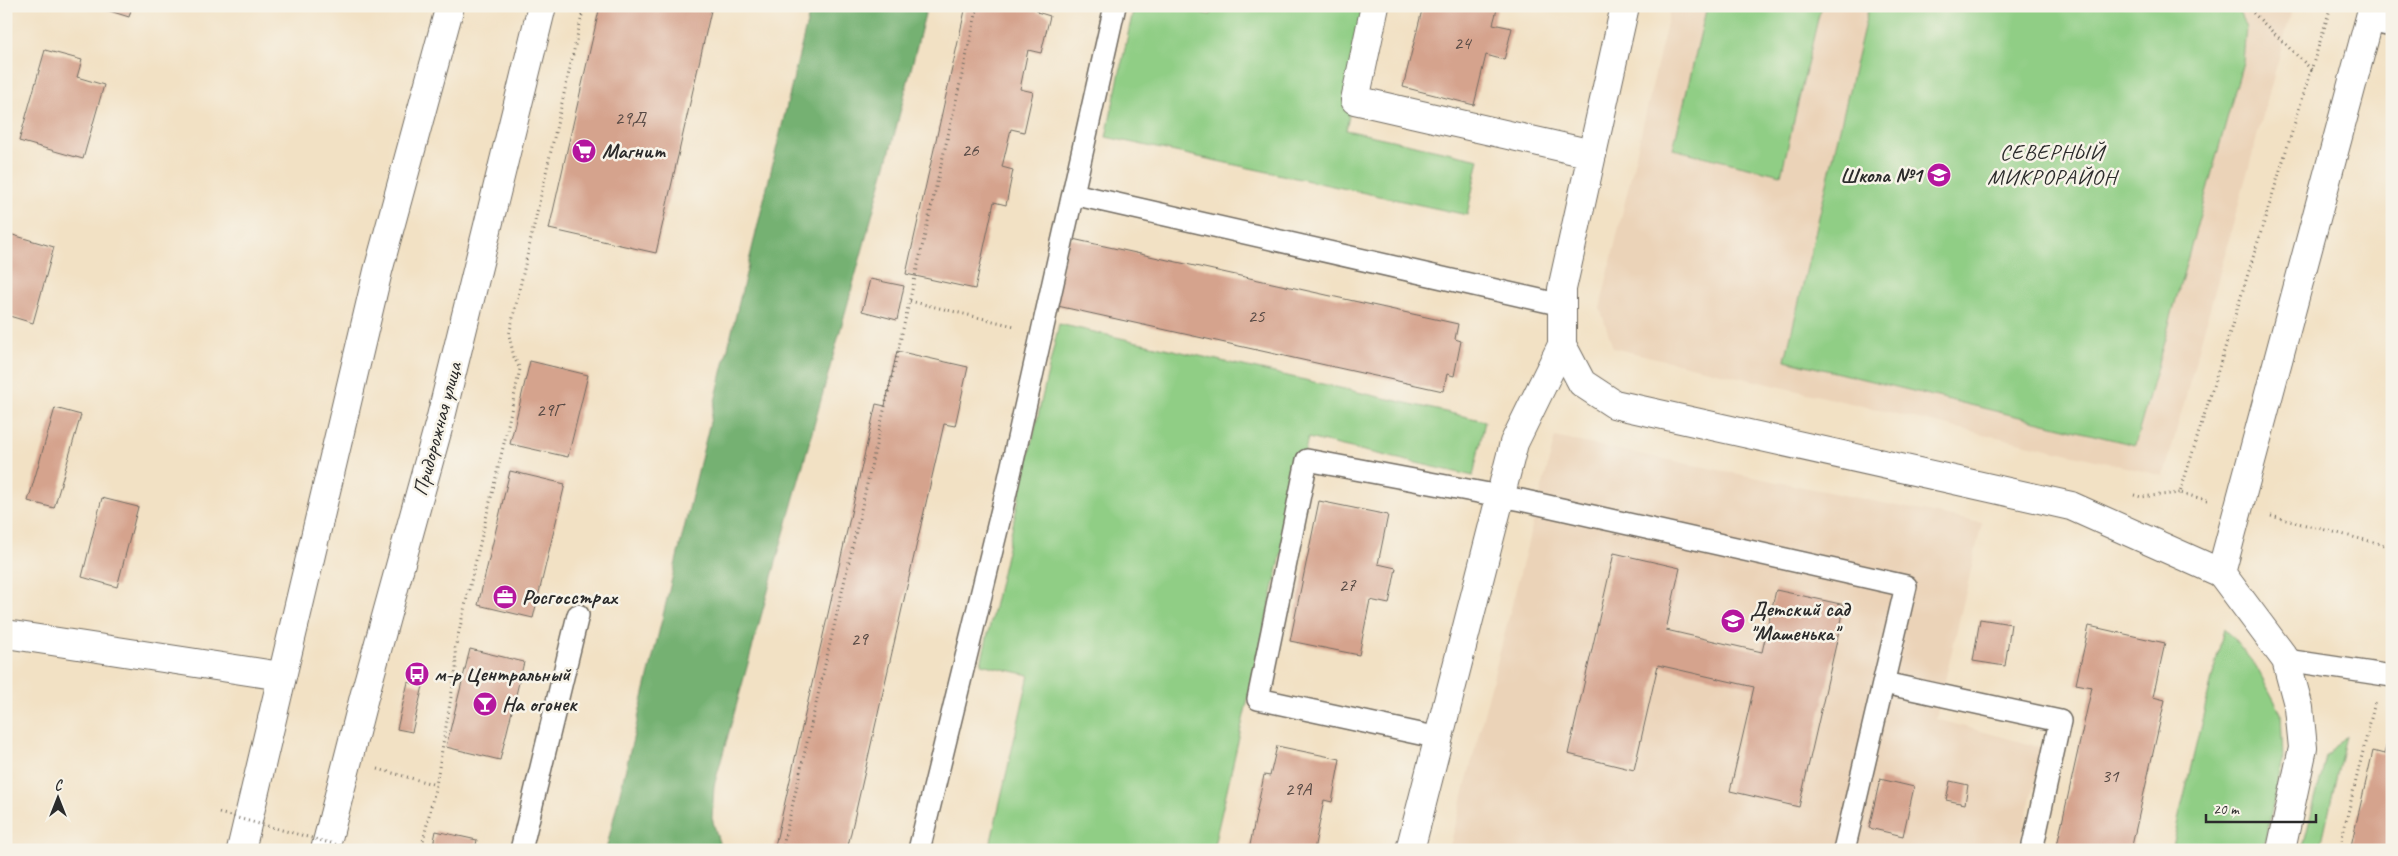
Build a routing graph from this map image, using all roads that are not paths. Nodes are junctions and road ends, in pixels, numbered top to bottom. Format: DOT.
graph roads {
  1 [pos="450,6"];
  2 [pos="542,6"];
  3 [pos="1116,6"];
  4 [pos="1375,6"];
  5 [pos="1625,6"];
  6 [pos="2378,18"];
  7 [pos="1592,154"];
  8 [pos="1073,194"];
  9 [pos="1562,305"];
  10 [pos="1562,345"];
  11 [pos="1500,496"];
  12 [pos="2221,572"];
  13 [pos="578,615"];
  14 [pos="6,634"];
  15 [pos="2286,660"];
  16 [pos="2387,675"];
  17 [pos="281,676"];
  18 [pos="1884,683"];
  19 [pos="1439,738"];
  20 [pos="241,850"];
  21 [pos="325,850"];
  22 [pos="521,850"];
  23 [pos="919,850"];
  24 [pos="1410,850"];
  25 [pos="1844,850"];
  26 [pos="2032,850"];
  27 [pos="2281,850"];
  1 -- 17 [label="street"];
  2 -- 21 [label="street, Придорожная улица"];
  3 -- 8 [label="lane"];
  4 -- 7 [label="street"];
  5 -- 7 [label="street"];
  6 -- 12 [label="street"];
  7 -- 9 [label="street"];
  8 -- 9 [label="lane"];
  8 -- 23 [label="lane"];
  9 -- 10 [label="street"];
  10 -- 11 [label="street"];
  10 -- 12 [label="street"];
  11 -- 18 [label="lane"];
  11 -- 19 [label="street"];
  11 -- 19 [label="lane"];
  12 -- 15 [label="street"];
  13 -- 22 [label="lane"];
  14 -- 17 [label="street"];
  15 -- 16 [label="lane"];
  15 -- 27 [label="street"];
  17 -- 20 [label="street"];
  18 -- 25 [label="lane"];
  18 -- 26 [label="lane"];
  19 -- 24 [label="street"];
}
